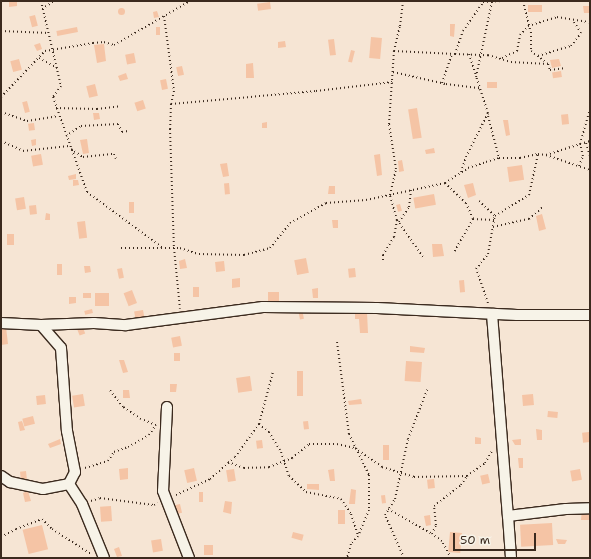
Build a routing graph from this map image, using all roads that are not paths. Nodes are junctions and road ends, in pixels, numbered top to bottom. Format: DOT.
graph roads {
  1 [pos="492,314"];
  2 [pos="590,314"];
  3 [pos="1,322"];
  4 [pos="41,325"];
  5 [pos="167,408"];
  6 [pos="1,476"];
  7 [pos="68,484"];
  8 [pos="590,508"];
  9 [pos="508,516"];
  10 [pos="100,557"];
  11 [pos="189,558"];
  12 [pos="511,558"];
  1 -- 2 [label="street"];
  1 -- 4 [label="street"];
  1 -- 9 [label="street"];
  3 -- 4 [label="street"];
  4 -- 7 [label="street"];
  5 -- 11 [label="street"];
  6 -- 7 [label="street"];
  7 -- 10 [label="street"];
  8 -- 9 [label="street"];
  9 -- 12 [label="street"];
}
